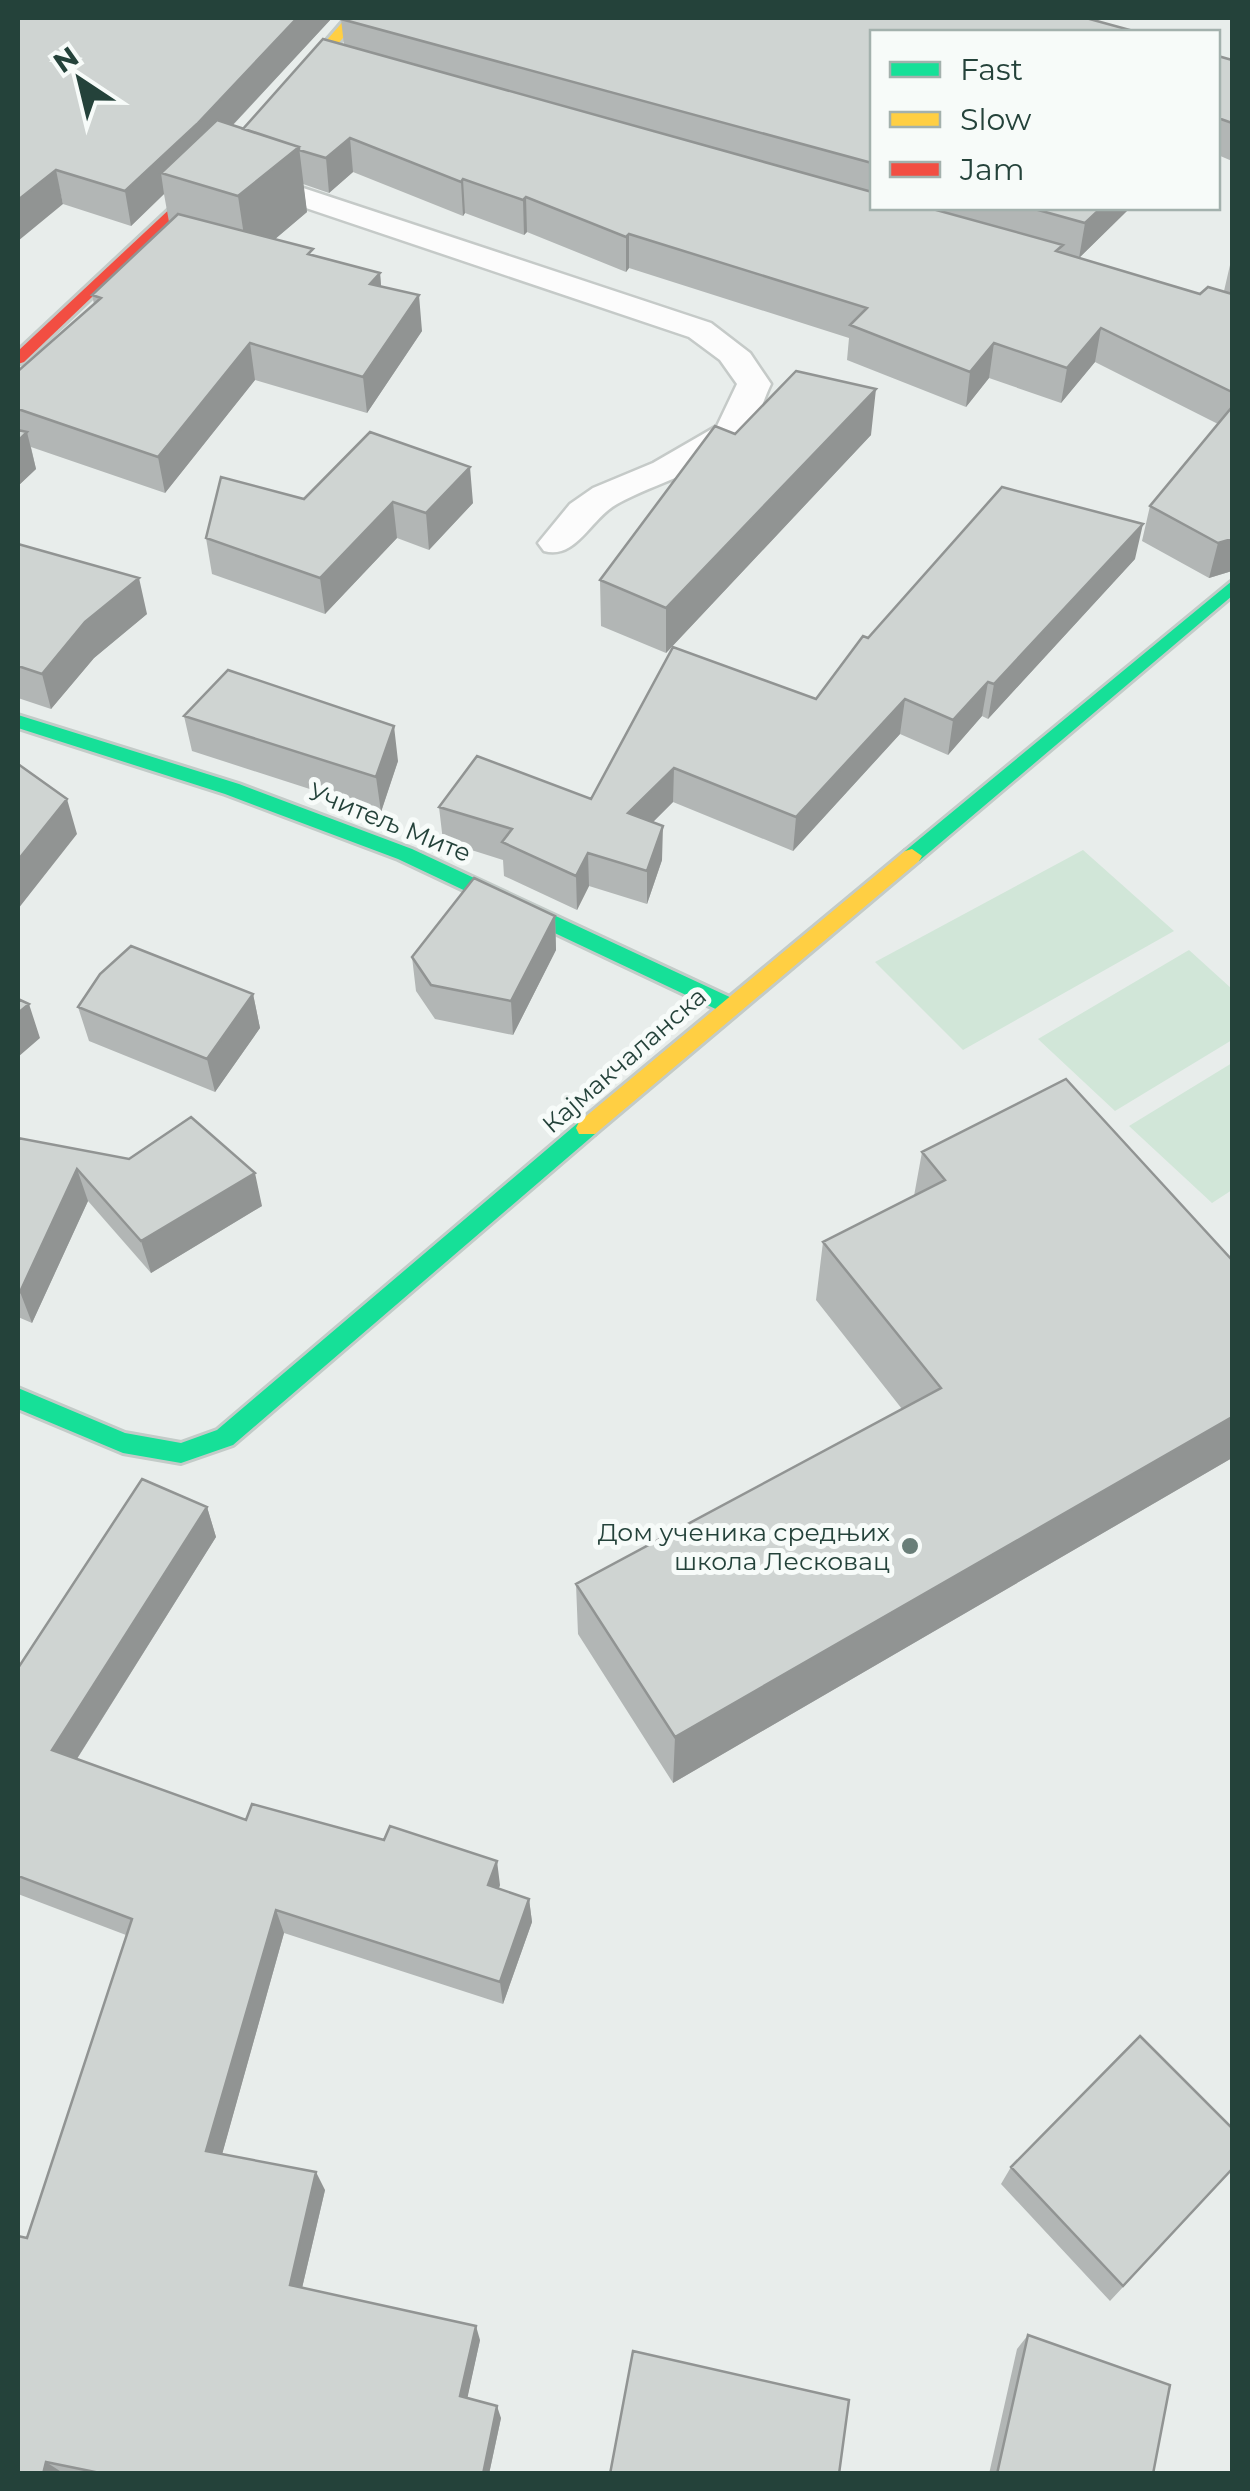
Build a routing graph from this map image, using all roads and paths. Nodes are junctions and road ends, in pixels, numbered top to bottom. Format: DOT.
graph roads {
  1 [pos="353,18"];
  2 [pos="320,58"];
  3 [pos="359,69"];
  4 [pos="269,114"];
  5 [pos="244,141"];
  6 [pos="218,169"];
  7 [pos="18,359"];
  8 [pos="556,543"];
  9 [pos="1232,587"];
  10 [pos="18,720"];
  11 [pos="729,1006"];
  12 [pos="18,1398"];
  1 -- 2 [label="street"];
  2 -- 3 [label="lane"];
  2 -- 4 [label="street"];
  5 -- 6 [label="street"];
  6 -- 7 [label="street"];
  6 -- 8 [label="lane"];
  9 -- 11 [label="street, Кајмакчаланска"];
  10 -- 11 [label="street, Учитељ Мите"];
  11 -- 12 [label="street, Кајмакчаланска"];
}
